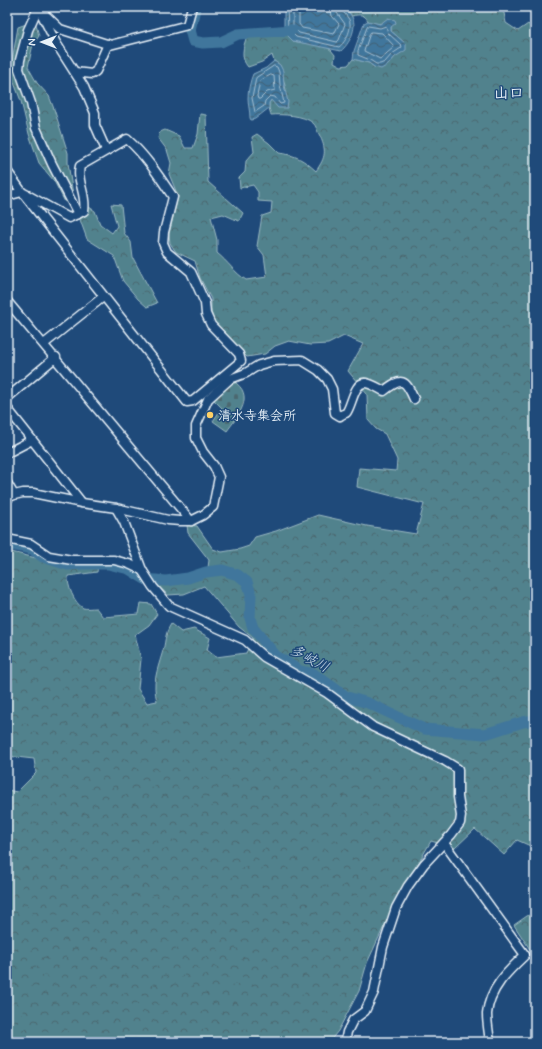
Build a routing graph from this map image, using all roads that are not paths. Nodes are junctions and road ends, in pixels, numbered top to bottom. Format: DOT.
graph roads {
  1 [pos="192,7"];
  2 [pos="38,8"];
  3 [pos="108,44"];
  4 [pos="75,72"];
  5 [pos="106,150"];
  6 [pos="7,171"];
  7 [pos="22,192"];
  8 [pos="7,196"];
  9 [pos="78,214"];
  10 [pos="103,297"];
  11 [pos="7,301"];
  12 [pos="44,344"];
  13 [pos="56,357"];
  14 [pos="205,396"];
  15 [pos="7,398"];
  16 [pos="414,399"];
  17 [pos="8,412"];
  18 [pos="32,440"];
  19 [pos="7,453"];
  20 [pos="7,483"];
  21 [pos="11,496"];
  22 [pos="82,503"];
  23 [pos="116,508"];
  24 [pos="191,521"];
  25 [pos="7,539"];
  26 [pos="142,570"];
  27 [pos="444,843"];
  28 [pos="345,1042"];
  29 [pos="490,1042"];
  1 -- 3 [label="street"];
  2 -- 3 [label="street"];
  2 -- 4 [label="street"];
  2 -- 9 [label="street"];
  3 -- 4 [label="street"];
  4 -- 5 [label="street"];
  5 -- 9 [label="street"];
  5 -- 14 [label="street"];
  6 -- 7 [label="street"];
  7 -- 8 [label="street"];
  7 -- 9 [label="street"];
  7 -- 10 [label="street"];
  10 -- 12 [label="street"];
  10 -- 14 [label="street"];
  11 -- 12 [label="street"];
  12 -- 13 [label="street"];
  13 -- 15 [label="street"];
  13 -- 24 [label="street"];
  14 -- 16 [label="street"];
  14 -- 24 [label="street"];
  17 -- 18 [label="street"];
  18 -- 19 [label="street"];
  18 -- 22 [label="street"];
  20 -- 21 [label="street"];
  21 -- 22 [label="street"];
  22 -- 23 [label="street"];
  23 -- 24 [label="street"];
  23 -- 26 [label="street"];
  25 -- 26 [label="street"];
  26 -- 27 [label="street"];
  27 -- 28 [label="street"];
  27 -- 29 [label="street"];
}
